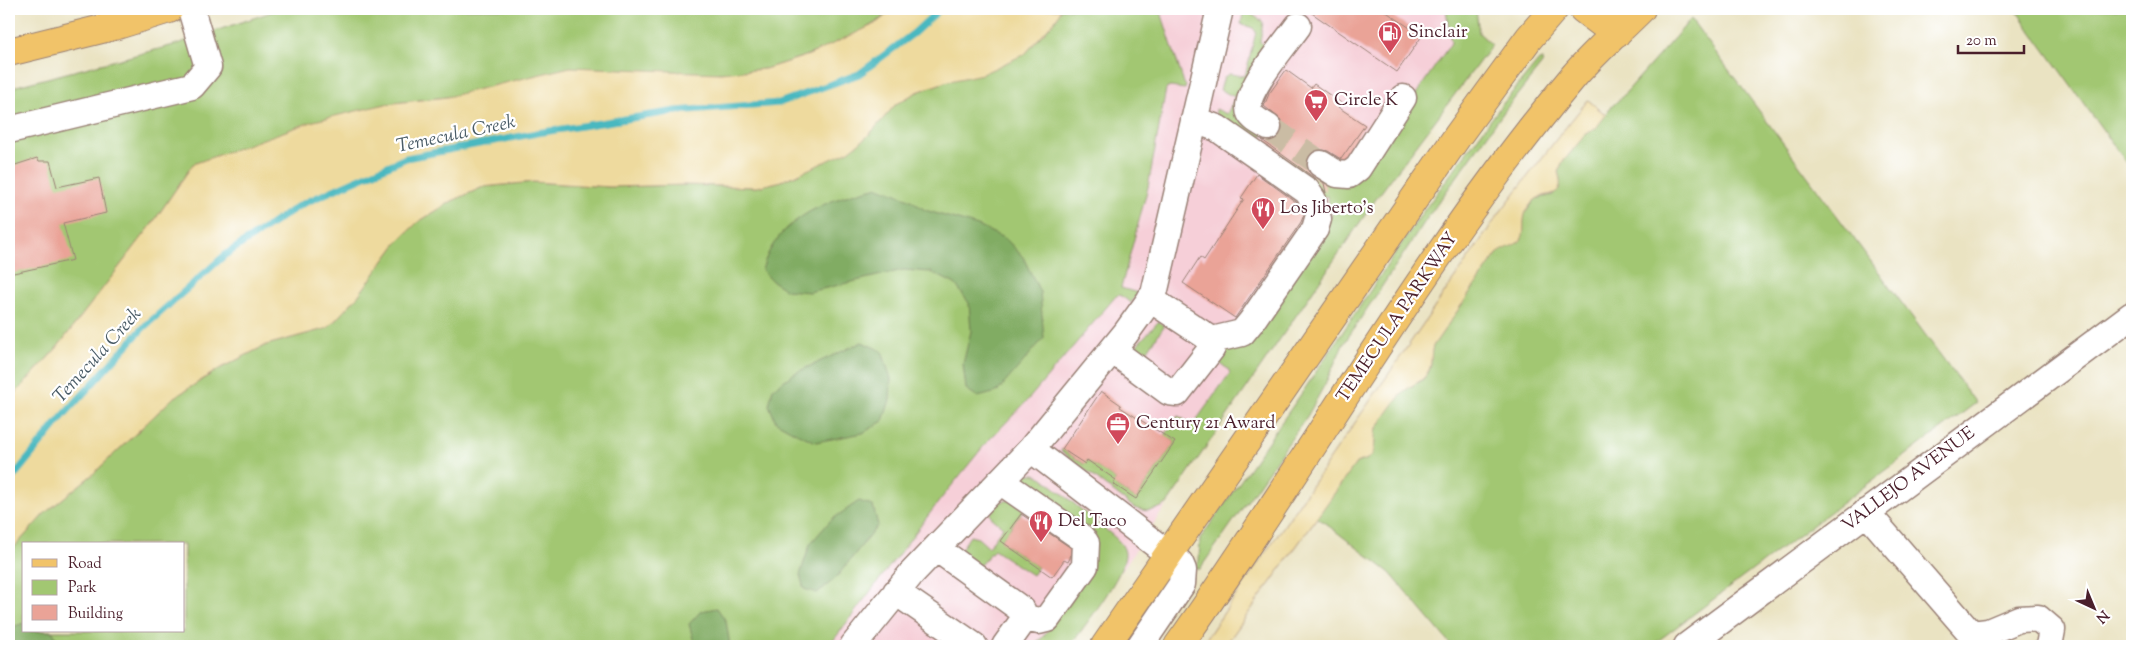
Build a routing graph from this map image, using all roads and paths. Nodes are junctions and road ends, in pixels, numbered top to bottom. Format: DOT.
graph roads {
  1 [pos="168,9"];
  2 [pos="191,9"];
  3 [pos="1220,9"];
  4 [pos="1554,9"];
  5 [pos="1583,9"];
  6 [pos="1641,9"];
  7 [pos="1298,26"];
  8 [pos="1616,34"];
  9 [pos="9,52"];
  10 [pos="1403,98"];
  11 [pos="1194,120"];
  12 [pos="1268,127"];
  13 [pos="9,130"];
  14 [pos="1320,164"];
  15 [pos="1150,299"];
  16 [pos="2132,315"];
  17 [pos="1212,340"];
  18 [pos="1112,350"];
  19 [pos="1031,449"];
  20 [pos="1000,481"];
  21 [pos="1866,512"];
  22 [pos="936,548"];
  23 [pos="1170,553"];
  24 [pos="896,592"];
  25 [pos="1025,618"];
  26 [pos="1977,640"];
  27 [pos="853,646"];
  28 [pos="974,646"];
  29 [pos="1005,646"];
  30 [pos="1105,646"];
  31 [pos="1140,646"];
  32 [pos="1178,646"];
  33 [pos="1687,646"];
  34 [pos="2050,646"];
  1 -- 9 [label="main road"];
  2 -- 13 [label="street"];
  3 -- 11 [label="street"];
  4 -- 23 [label="main road"];
  5 -- 8 [label="main road"];
  6 -- 8 [label="main road, TEMECULA PARKWAY"];
  7 -- 12 [label="street"];
  8 -- 32 [label="main road, TEMECULA PARKWAY"];
  10 -- 14 [label="street"];
  11 -- 15 [label="street"];
  11 -- 17 [label="street"];
  15 -- 17 [label="street"];
  15 -- 18 [label="street"];
  16 -- 21 [label="street, VALLEJO AVENUE"];
  17 -- 18 [label="street"];
  18 -- 19 [label="street"];
  19 -- 20 [label="street"];
  19 -- 23 [label="street"];
  20 -- 22 [label="street"];
  20 -- 25 [label="street"];
  21 -- 26 [label="street"];
  21 -- 33 [label="street, VALLEJO AVENUE"];
  22 -- 24 [label="street"];
  22 -- 25 [label="street"];
  23 -- 30 [label="main road"];
  23 -- 31 [label="street"];
  24 -- 27 [label="street"];
  24 -- 28 [label="street"];
  25 -- 29 [label="street"];
  26 -- 34 [label="street"];
}
